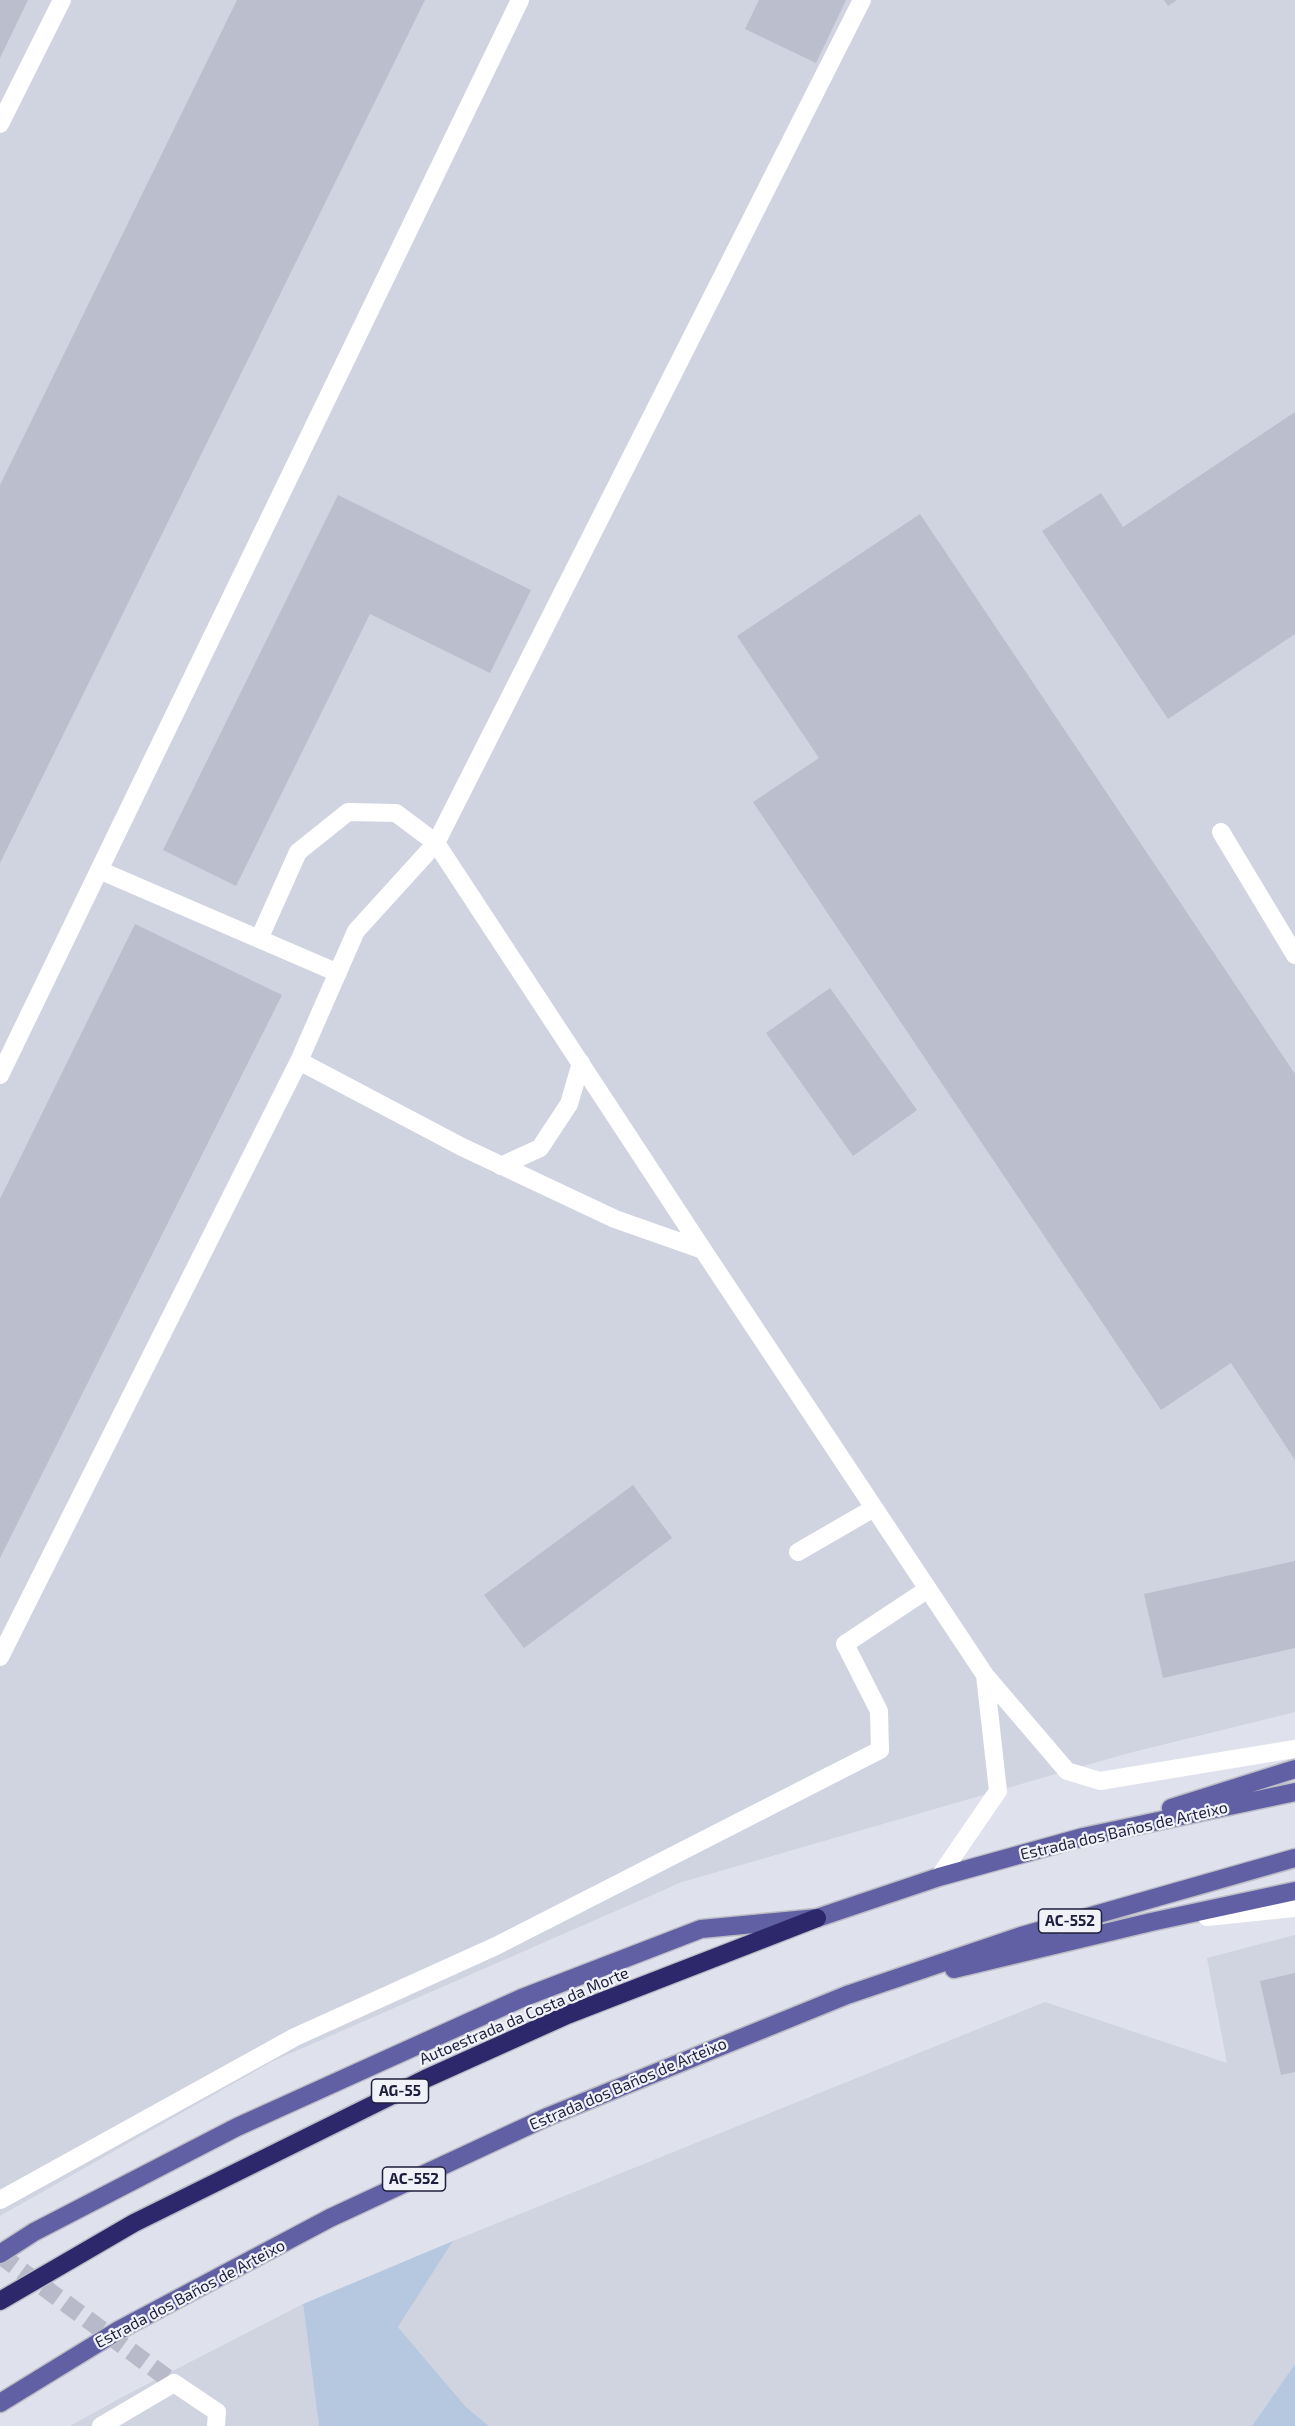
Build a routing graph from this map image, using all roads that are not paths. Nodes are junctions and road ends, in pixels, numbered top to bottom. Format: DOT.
graph roads {
  1 [pos="62,0"];
  2 [pos="520,0"];
  3 [pos="862,0"];
  4 [pos="0,124"];
  5 [pos="1221,832"];
  6 [pos="436,843"];
  7 [pos="99,870"];
  8 [pos="259,939"];
  9 [pos="1295,955"];
  10 [pos="338,973"];
  11 [pos="299,1061"];
  12 [pos="580,1063"];
  13 [pos="0,1075"];
  14 [pos="501,1166"];
  15 [pos="703,1250"];
  16 [pos="874,1508"];
  17 [pos="798,1552"];
  18 [pos="928,1589"];
  19 [pos="0,1657"];
  20 [pos="985,1675"];
  21 [pos="1295,1749"];
  22 [pos="1295,1769"];
  23 [pos="1295,1792"];
  24 [pos="1083,1837"];
  25 [pos="1295,1858"];
  26 [pos="939,1877"];
  27 [pos="1295,1891"];
  28 [pos="1295,1908"];
  29 [pos="817,1918"];
  30 [pos="1151,1922"];
  31 [pos="848,1995"];
  32 [pos="0,2200"];
  33 [pos="0,2254"];
  34 [pos="0,2301"];
  35 [pos="0,2403"];
  36 [pos="100,2426"];
  37 [pos="216,2426"];
  1 -- 4 [label="lane"];
  2 -- 7 [label="lane"];
  3 -- 6 [label="lane"];
  5 -- 9 [label="lane"];
  6 -- 8 [label="lane"];
  6 -- 10 [label="lane"];
  6 -- 12 [label="lane"];
  7 -- 8 [label="lane"];
  7 -- 13 [label="lane"];
  8 -- 10 [label="lane"];
  10 -- 11 [label="lane"];
  11 -- 14 [label="lane"];
  11 -- 19 [label="lane"];
  12 -- 14 [label="lane"];
  12 -- 15 [label="lane"];
  14 -- 15 [label="lane"];
  15 -- 16 [label="lane"];
  16 -- 17 [label="lane"];
  16 -- 18 [label="lane"];
  18 -- 20 [label="lane"];
  18 -- 32 [label="lane"];
  20 -- 21 [label="lane"];
  20 -- 26 [label="lane"];
  22 -- 24 [label="main road"];
  23 -- 24 [label="main road, Estrada dos Baños de Arteixo"];
  24 -- 26 [label="main road, Estrada dos Baños de Arteixo"];
  25 -- 31 [label="main road, Estrada dos Baños de Arteixo / AC-552"];
  26 -- 29 [label="main road, Estrada dos Baños de Arteixo"];
  27 -- 30 [label="main road, AC-552"];
  28 -- 30 [label="lane"];
  29 -- 33 [label="main road, Estrada dos Baños de Arteixo"];
  29 -- 34 [label="highway, Autoestrada da Costa da Morte / AG-55"];
  30 -- 31 [label="main road, AC-552"];
  31 -- 35 [label="main road, Estrada dos Baños de Arteixo / AC-552"];
  36 -- 37 [label="lane"];
}
